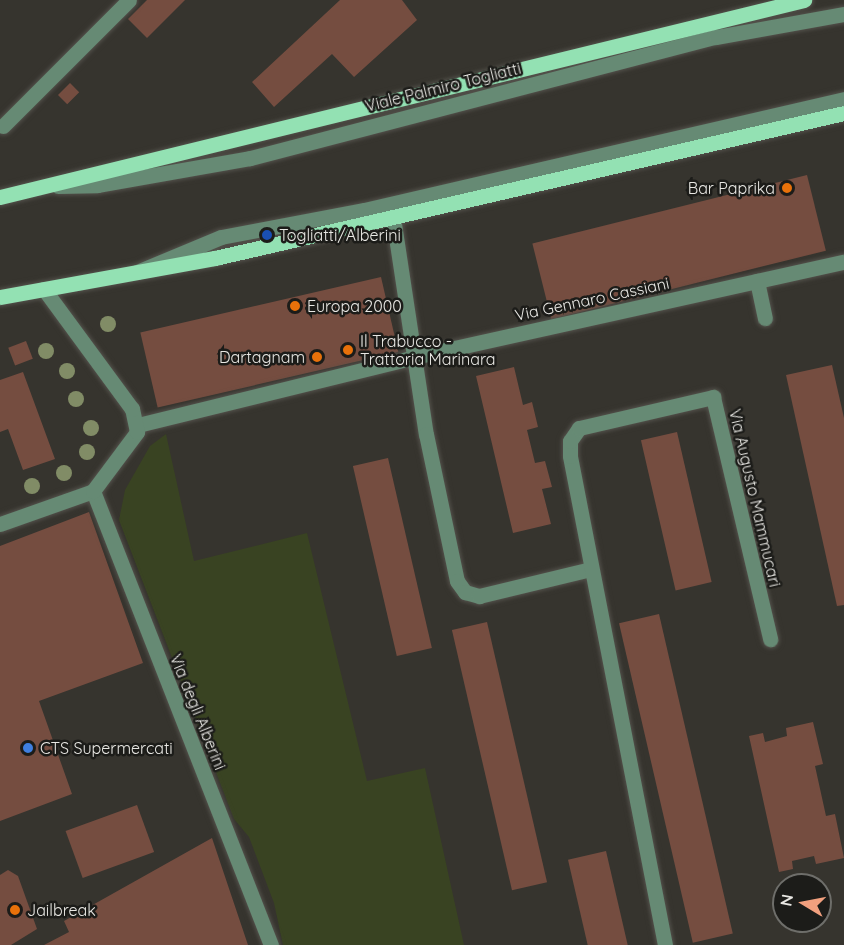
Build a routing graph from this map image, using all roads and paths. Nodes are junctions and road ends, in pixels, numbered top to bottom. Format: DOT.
graph roads {
  1 [pos="129,0"];
  2 [pos="804,0"];
  3 [pos="844,14"];
  4 [pos="844,99"];
  5 [pos="844,113"];
  6 [pos="3,126"];
  7 [pos="49,186"];
  8 [pos="0,197"];
  9 [pos="393,217"];
  10 [pos="844,262"];
  11 [pos="129,276"];
  12 [pos="757,280"];
  13 [pos="44,289"];
  14 [pos="0,297"];
  15 [pos="765,318"];
  16 [pos="414,357"];
  17 [pos="138,425"];
  18 [pos="93,491"];
  19 [pos="0,524"];
  20 [pos="591,569"];
  21 [pos="770,639"];
  22 [pos="271,945"];
  23 [pos="665,945"];
  1 -- 6 [label="street"];
  2 -- 7 [label="main road, Viale Palmiro Togliatti"];
  3 -- 7 [label="street, Viale Palmiro Togliatti"];
  4 -- 11 [label="street"];
  5 -- 9 [label="main road"];
  7 -- 8 [label="main road, Viale Palmiro Togliatti"];
  9 -- 11 [label="main road"];
  9 -- 16 [label="street"];
  10 -- 12 [label="street, Via Gennaro Cassiani"];
  11 -- 13 [label="main road"];
  12 -- 15 [label="street"];
  12 -- 16 [label="street, Via Gennaro Cassiani"];
  13 -- 14 [label="main road"];
  13 -- 17 [label="street"];
  16 -- 17 [label="street, Via Gennaro Cassiani"];
  16 -- 20 [label="street"];
  17 -- 18 [label="street"];
  18 -- 19 [label="street"];
  18 -- 22 [label="street, Via degli Alberini"];
  20 -- 21 [label="street, Via Augusto Mammucari"];
  20 -- 23 [label="street, Via Augusto Mammucari"];
}
